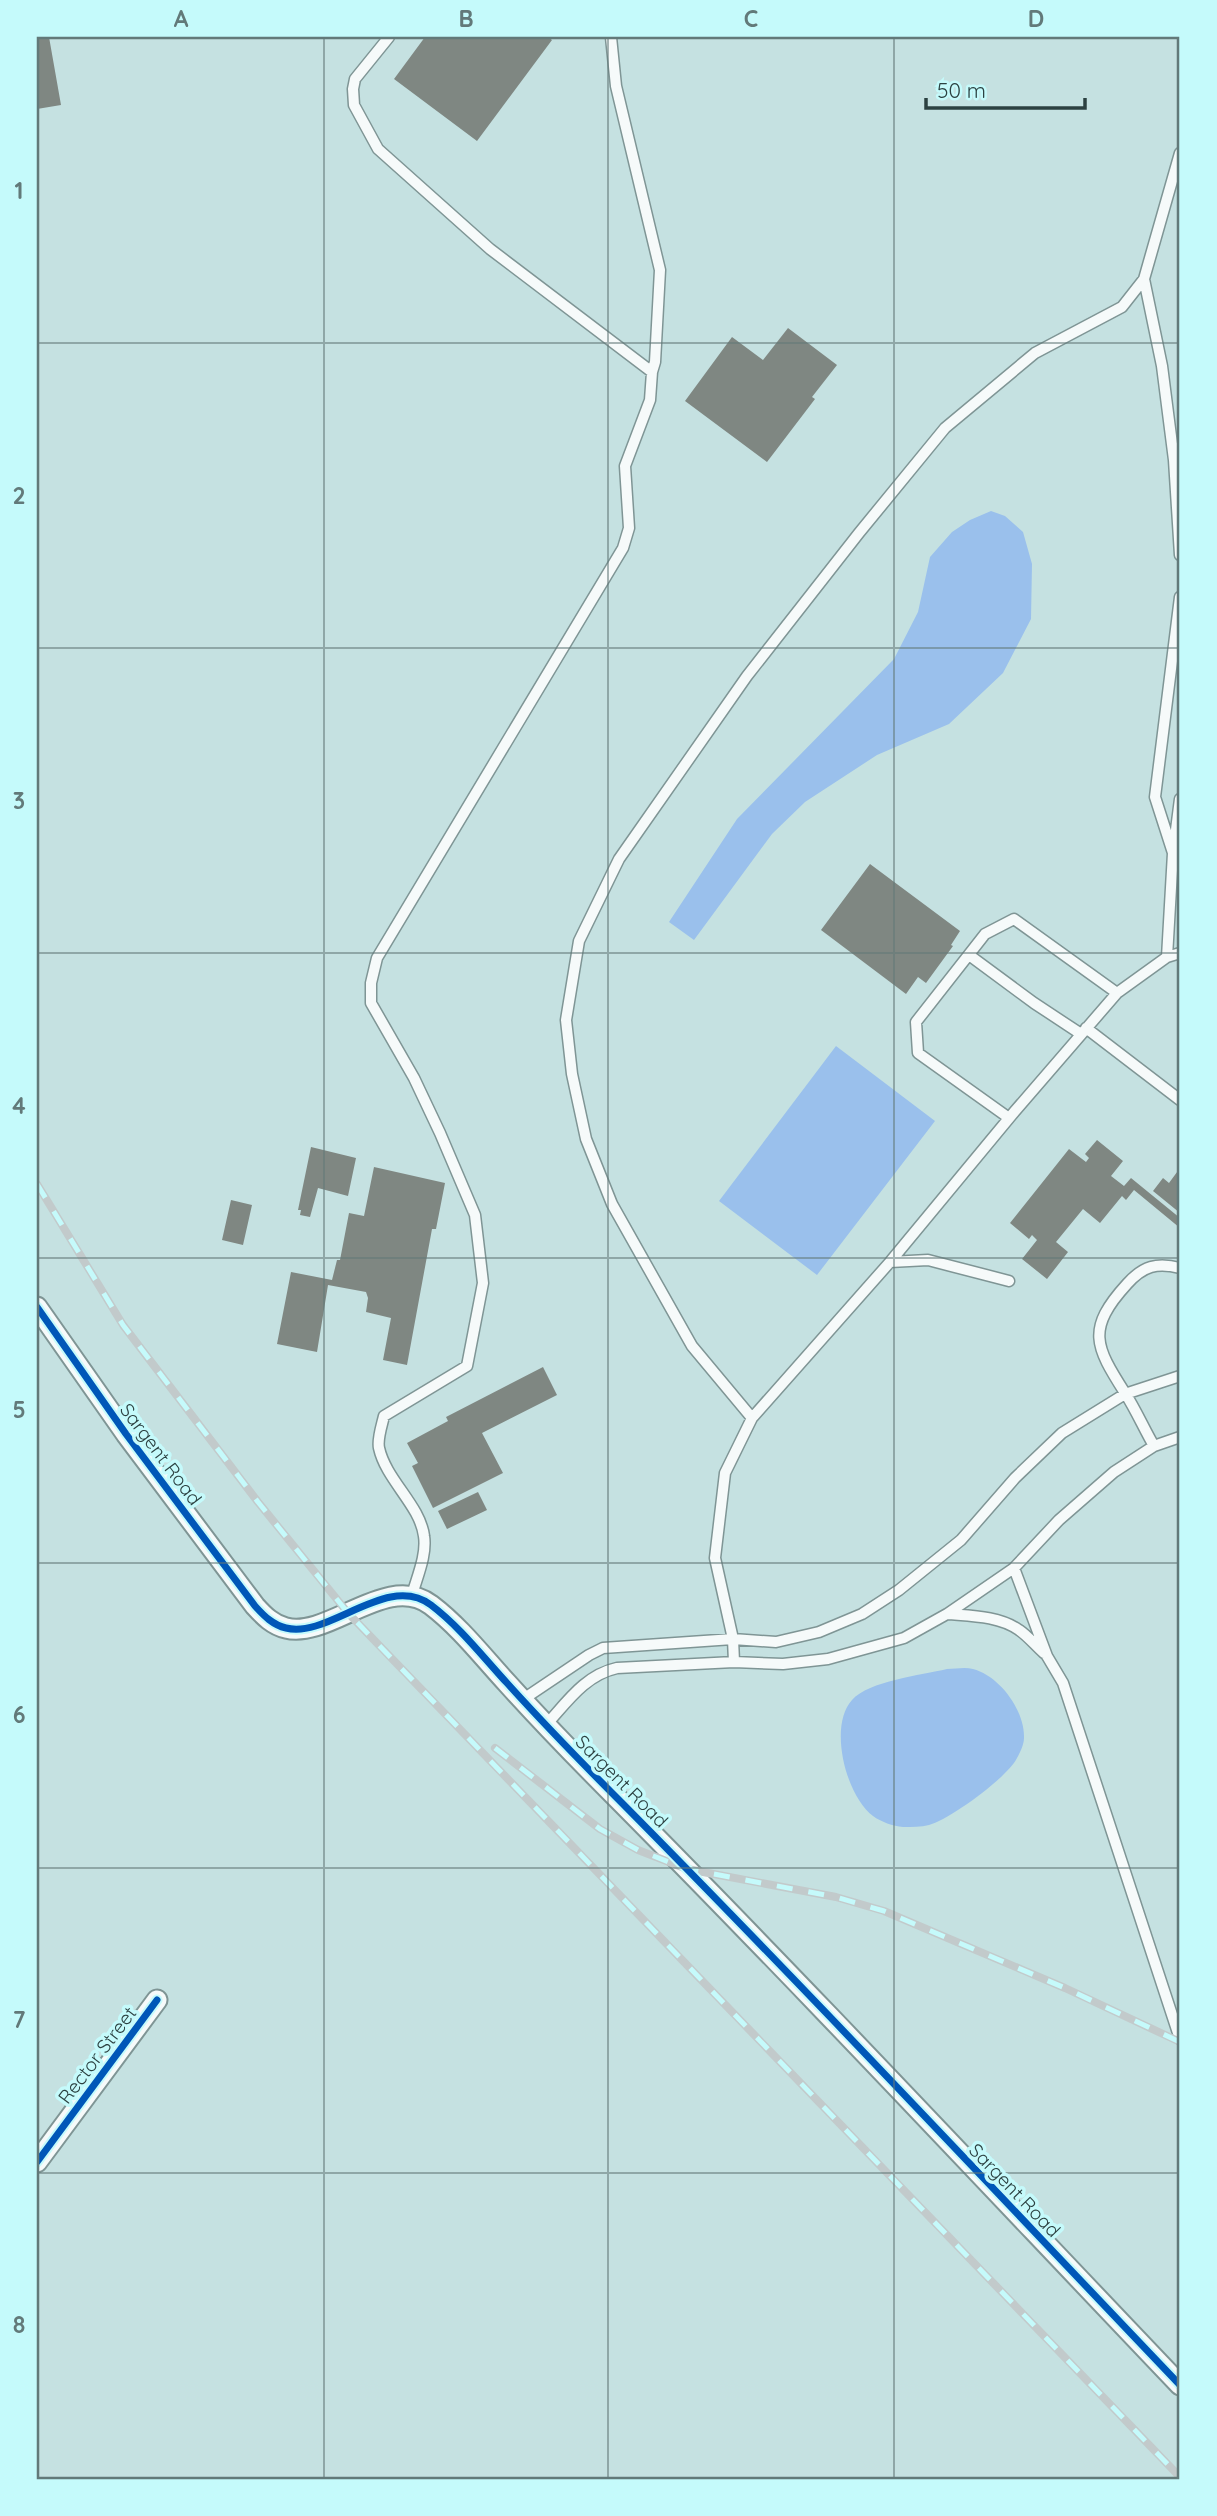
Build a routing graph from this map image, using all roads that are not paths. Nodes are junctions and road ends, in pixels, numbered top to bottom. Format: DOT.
graph roads {
  1 [pos="389,37"];
  2 [pos="611,37"];
  3 [pos="1180,153"];
  4 [pos="1180,179"];
  5 [pos="1171,187"];
  6 [pos="1144,279"];
  7 [pos="652,372"];
  8 [pos="1180,555"];
  9 [pos="1180,597"];
  10 [pos="1180,799"];
  11 [pos="1173,853"];
  12 [pos="1180,953"];
  13 [pos="969,955"];
  14 [pos="1167,957"];
  15 [pos="1117,993"];
  16 [pos="1084,1031"];
  17 [pos="1180,1100"];
  18 [pos="1009,1118"];
  19 [pos="890,1262"];
  20 [pos="1180,1268"];
  21 [pos="1009,1281"];
  22 [pos="37,1307"];
  23 [pos="1180,1376"];
  24 [pos="1125,1394"];
  25 [pos="752,1418"];
  26 [pos="1180,1437"];
  27 [pos="1154,1446"];
  28 [pos="1014,1567"];
  29 [pos="412,1595"];
  30 [pos="947,1614"];
  31 [pos="733,1639"];
  32 [pos="1047,1656"];
  33 [pos="734,1662"];
  34 [pos="522,1700"];
  35 [pos="545,1726"];
  36 [pos="156,2000"];
  37 [pos="1180,2039"];
  38 [pos="37,2162"];
  39 [pos="1180,2385"];
  1 -- 7 [label="lane"];
  2 -- 7 [label="lane"];
  3 -- 5 [label="lane"];
  4 -- 5 [label="lane"];
  5 -- 6 [label="lane"];
  6 -- 8 [label="lane"];
  6 -- 25 [label="lane"];
  7 -- 29 [label="lane"];
  9 -- 11 [label="lane"];
  10 -- 11 [label="lane"];
  11 -- 14 [label="lane"];
  12 -- 14 [label="lane"];
  13 -- 15 [label="lane"];
  13 -- 16 [label="lane"];
  13 -- 18 [label="lane"];
  14 -- 15 [label="lane"];
  15 -- 16 [label="lane"];
  16 -- 17 [label="lane"];
  16 -- 18 [label="lane"];
  18 -- 19 [label="lane"];
  19 -- 21 [label="lane"];
  19 -- 25 [label="lane"];
  20 -- 24 [label="lane"];
  22 -- 29 [label="street, Sargent Road"];
  23 -- 24 [label="lane"];
  24 -- 27 [label="lane"];
  24 -- 31 [label="lane"];
  25 -- 31 [label="lane"];
  26 -- 27 [label="lane"];
  27 -- 28 [label="lane"];
  28 -- 30 [label="lane"];
  28 -- 32 [label="lane"];
  29 -- 34 [label="street, Sargent Road"];
  30 -- 32 [label="lane"];
  30 -- 33 [label="lane"];
  31 -- 33 [label="lane"];
  31 -- 34 [label="lane"];
  32 -- 37 [label="lane"];
  33 -- 35 [label="lane"];
  34 -- 35 [label="street, Sargent Road"];
  35 -- 39 [label="street, Sargent Road"];
  36 -- 38 [label="street, Rector Street"];
}
